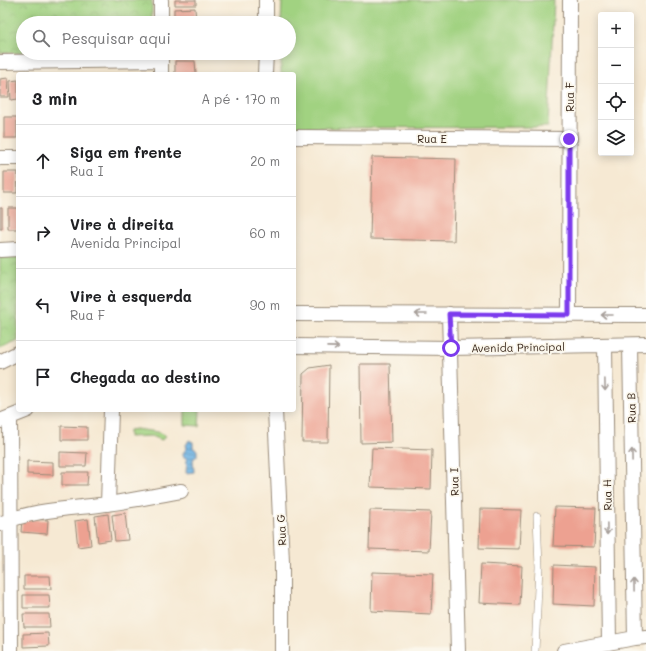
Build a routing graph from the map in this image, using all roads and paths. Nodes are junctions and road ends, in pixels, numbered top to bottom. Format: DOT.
graph roads {
  1 [pos="161,0"];
  2 [pos="266,0"];
  3 [pos="570,0"];
  4 [pos="161,16"];
  5 [pos="266,16"];
  6 [pos="266,60"];
  7 [pos="0,62"];
  8 [pos="161,62"];
  9 [pos="265,72"];
  10 [pos="296,137"];
  11 [pos="569,139"];
  12 [pos="0,158"];
  13 [pos="16,158"];
  14 [pos="16,249"];
  15 [pos="0,250"];
  16 [pos="296,314"];
  17 [pos="449,314"];
  18 [pos="569,315"];
  19 [pos="646,315"];
  20 [pos="646,344"];
  21 [pos="630,345"];
  22 [pos="296,346"];
  23 [pos="605,346"];
  24 [pos="451,348"];
  25 [pos="16,354"];
  26 [pos="0,362"];
  27 [pos="23,412"];
  28 [pos="111,412"];
  29 [pos="275,412"];
  30 [pos="5,419"];
  31 [pos="181,491"];
  32 [pos="108,504"];
  33 [pos="537,516"];
  34 [pos="5,522"];
  35 [pos="640,638"];
  36 [pos="609,643"];
  37 [pos="11,651"];
  38 [pos="282,651"];
  39 [pos="458,651"];
  40 [pos="535,651"];
  41 [pos="564,651"];
  1 -- 4 [label="street"];
  2 -- 5 [label="street"];
  3 -- 11 [label="street, Rua F"];
  6 -- 9 [label="street"];
  7 -- 8 [label="street"];
  10 -- 11 [label="street, Rua E"];
  11 -- 18 [label="street, Rua F"];
  12 -- 13 [label="street"];
  14 -- 15 [label="street"];
  17 -- 16 [label="street, one-way"];
  17 -- 18 [label="street"];
  17 -- 24 [label="street, Rua I"];
  19 -- 18 [label="street, one-way"];
  20 -- 21 [label="street, Avenida Principal"];
  21 -- 23 [label="street, Avenida Principal"];
  35 -- 21 [label="street, Rua B, one-way"];
  22 -- 24 [label="street, Avenida Principal, one-way"];
  23 -- 24 [label="street, Avenida Principal"];
  23 -- 36 [label="street, Rua H, one-way"];
  24 -- 39 [label="street, Rua I"];
  25 -- 26 [label="street"];
  27 -- 30 [label="street"];
  28 -- 32 [label="street"];
  29 -- 38 [label="street, Rua G"];
  30 -- 34 [label="street"];
  31 -- 32 [label="street"];
  32 -- 34 [label="street"];
  33 -- 40 [label="lane"];
  34 -- 37 [label="street"];
  35 -- 36 [label="street"];
  36 -- 41 [label="street"];
}
